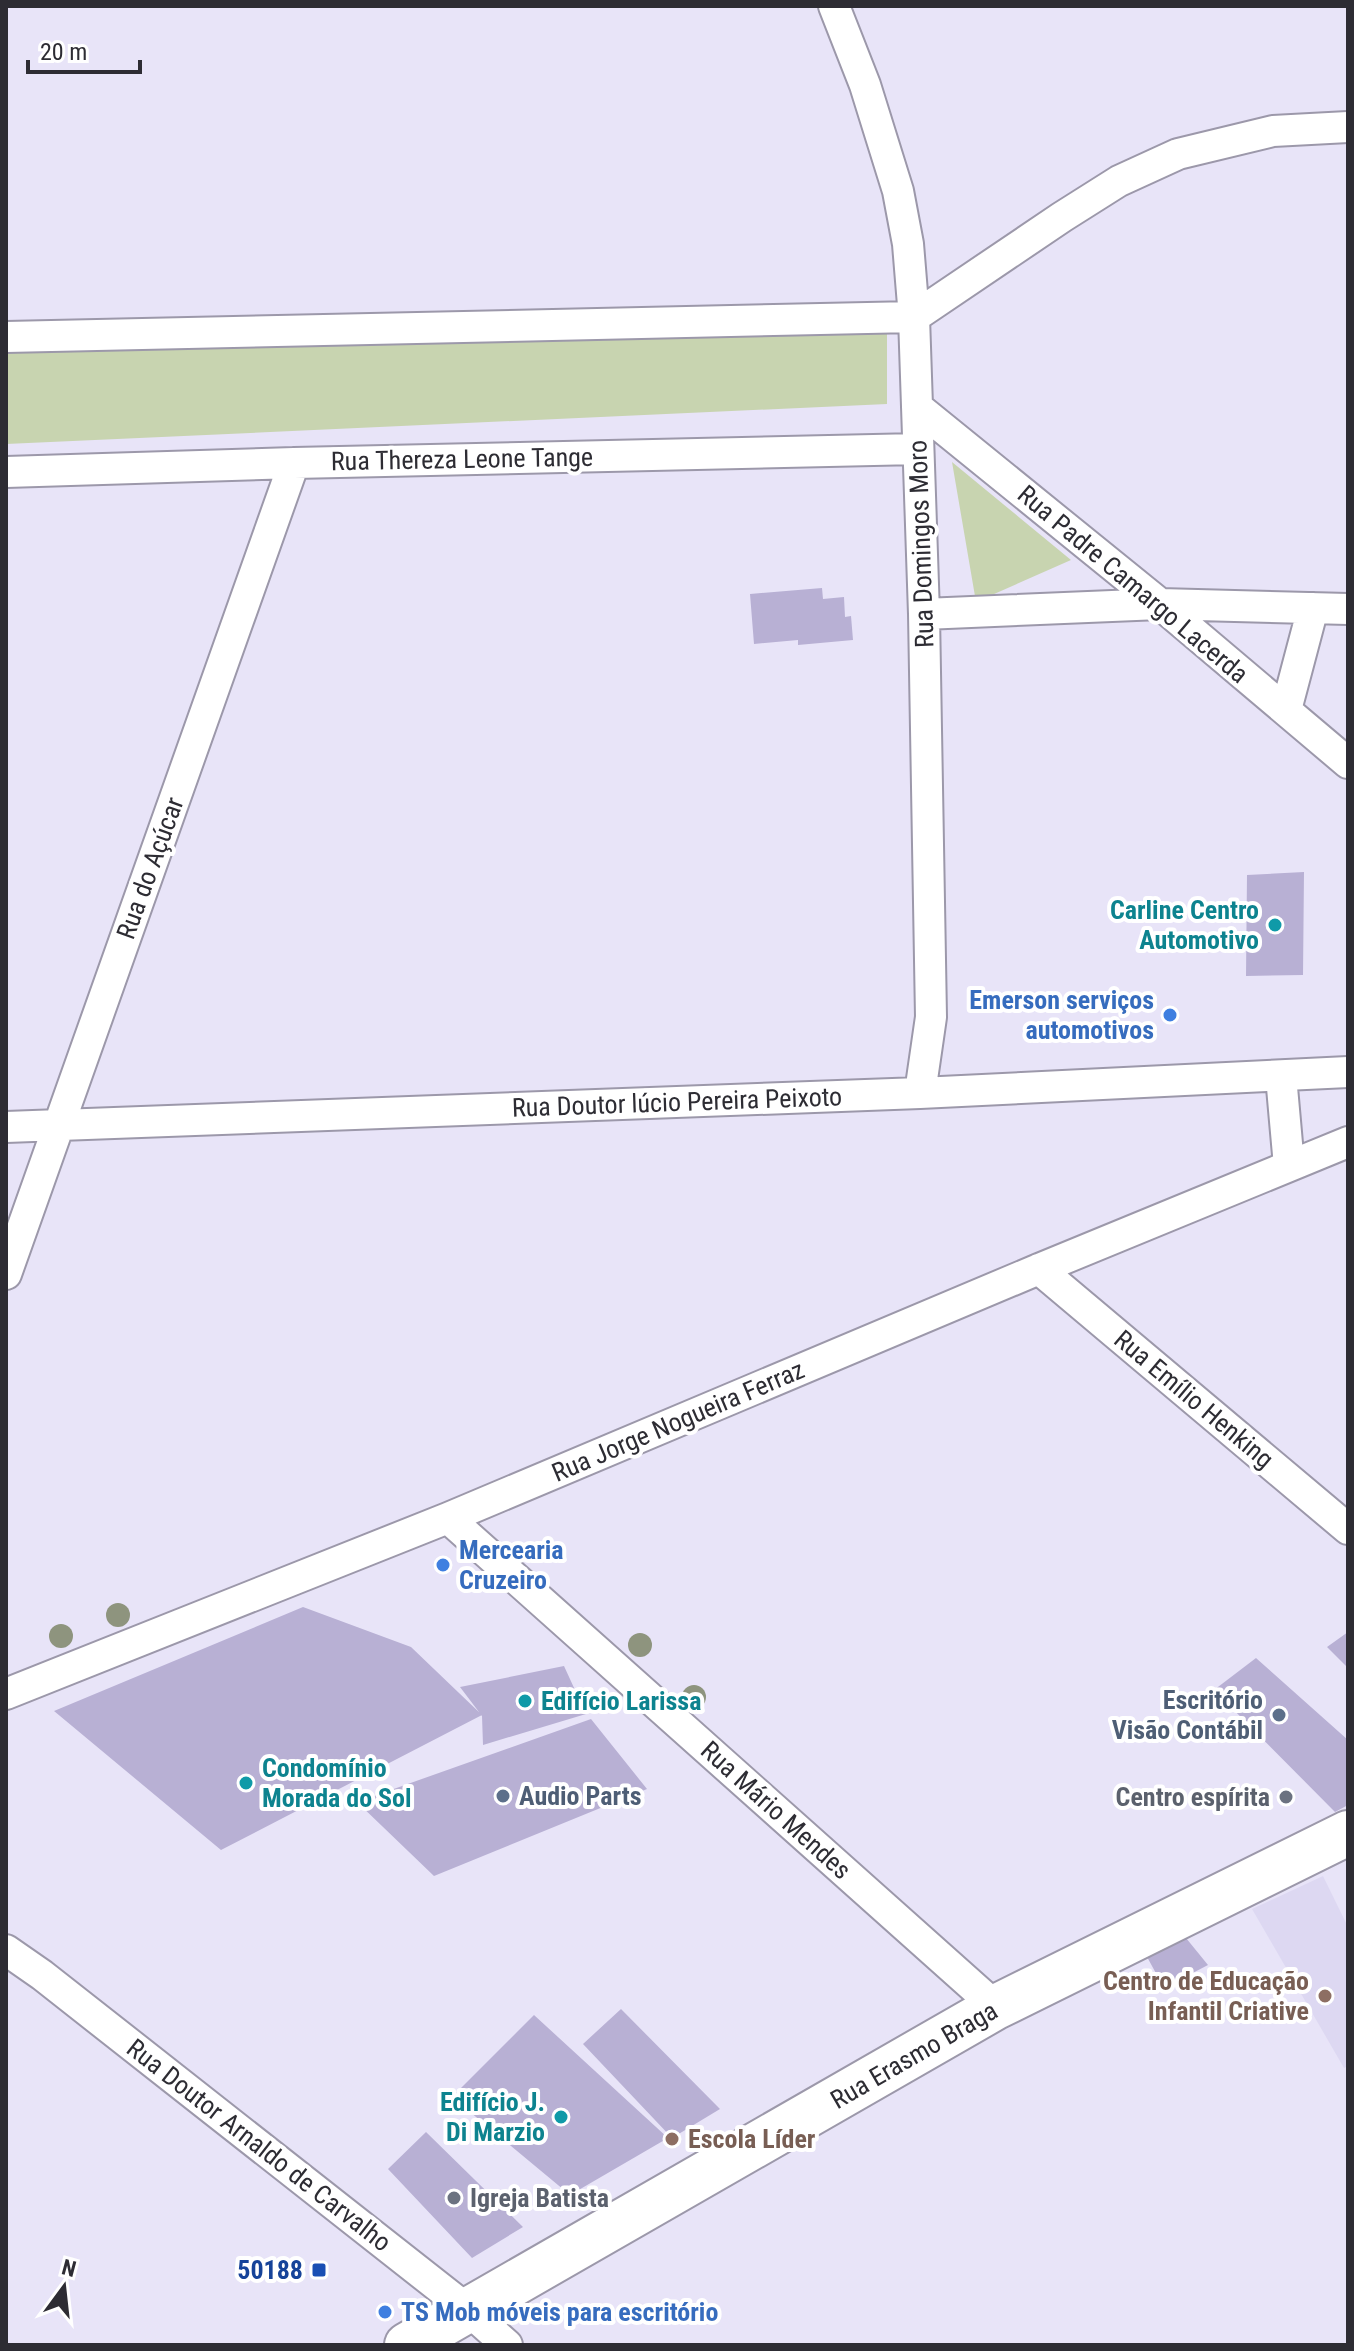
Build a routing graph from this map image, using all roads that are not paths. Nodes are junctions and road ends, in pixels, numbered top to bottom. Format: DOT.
graph roads {
  1 [pos="834,6"];
  2 [pos="1348,127"];
  3 [pos="914,317"];
  4 [pos="6,337"];
  5 [pos="917,407"];
  6 [pos="918,449"];
  7 [pos="294,463"];
  8 [pos="6,472"];
  9 [pos="1160,604"];
  10 [pos="1313,608"];
  11 [pos="1348,609"];
  12 [pos="924,614"];
  13 [pos="1286,710"];
  14 [pos="1348,763"];
  15 [pos="1348,1072"];
  16 [pos="1281,1076"];
  17 [pos="920,1093"];
  18 [pos="57,1126"];
  19 [pos="6,1127"];
  20 [pos="1348,1142"];
  21 [pos="1289,1166"];
  22 [pos="1039,1269"];
  23 [pos="6,1274"];
  24 [pos="448,1518"];
  25 [pos="1348,1529"];
  26 [pos="6,1694"];
  27 [pos="1348,1833"];
  28 [pos="6,1950"];
  29 [pos="996,2007"];
  30 [pos="468,2310"];
  31 [pos="407,2345"];
  32 [pos="507,2345"];
  1 -- 3 [label="street, Rua Domingos Moro"];
  2 -- 3 [label="street"];
  3 -- 4 [label="street"];
  3 -- 5 [label="street, Rua Domingos Moro"];
  5 -- 6 [label="street, Rua Domingos Moro"];
  5 -- 9 [label="street, Rua Padre Camargo Lacerda"];
  6 -- 7 [label="street, Rua Thereza Leone Tange"];
  6 -- 12 [label="street, Rua Domingos Moro"];
  7 -- 8 [label="street, Rua Thereza Leone Tange"];
  7 -- 18 [label="street, Rua do Açúcar"];
  9 -- 10 [label="street"];
  9 -- 12 [label="street"];
  9 -- 13 [label="street, Rua Padre Camargo Lacerda"];
  10 -- 11 [label="street"];
  10 -- 13 [label="street"];
  12 -- 17 [label="street, Rua Domingos Moro"];
  13 -- 14 [label="street, Rua Padre Camargo Lacerda"];
  15 -- 16 [label="street, Rua Doutor lúcio Pereira Peixoto"];
  16 -- 17 [label="street, Rua Doutor lúcio Pereira Peixoto"];
  16 -- 21 [label="street"];
  17 -- 18 [label="street, Rua Doutor lúcio Pereira Peixoto"];
  18 -- 19 [label="street, Rua Doutor lúcio Pereira Peixoto"];
  18 -- 23 [label="street, Rua do Açúcar"];
  20 -- 21 [label="street, Rua Jorge Nogueira Ferraz"];
  21 -- 22 [label="street, Rua Jorge Nogueira Ferraz"];
  22 -- 24 [label="street, Rua Jorge Nogueira Ferraz"];
  22 -- 25 [label="street, Rua Emílio Henking"];
  24 -- 26 [label="street, Rua Jorge Nogueira Ferraz"];
  24 -- 29 [label="street, Rua Mário Mendes"];
  27 -- 29 [label="street, Rua Erasmo Braga"];
  28 -- 30 [label="street, Rua Doutor Arnaldo de Carvalho"];
  29 -- 30 [label="street, Rua Erasmo Braga"];
  30 -- 31 [label="street, Rua Erasmo Braga"];
  30 -- 32 [label="street, Rua Doutor Arnaldo de Carvalho"];
}
